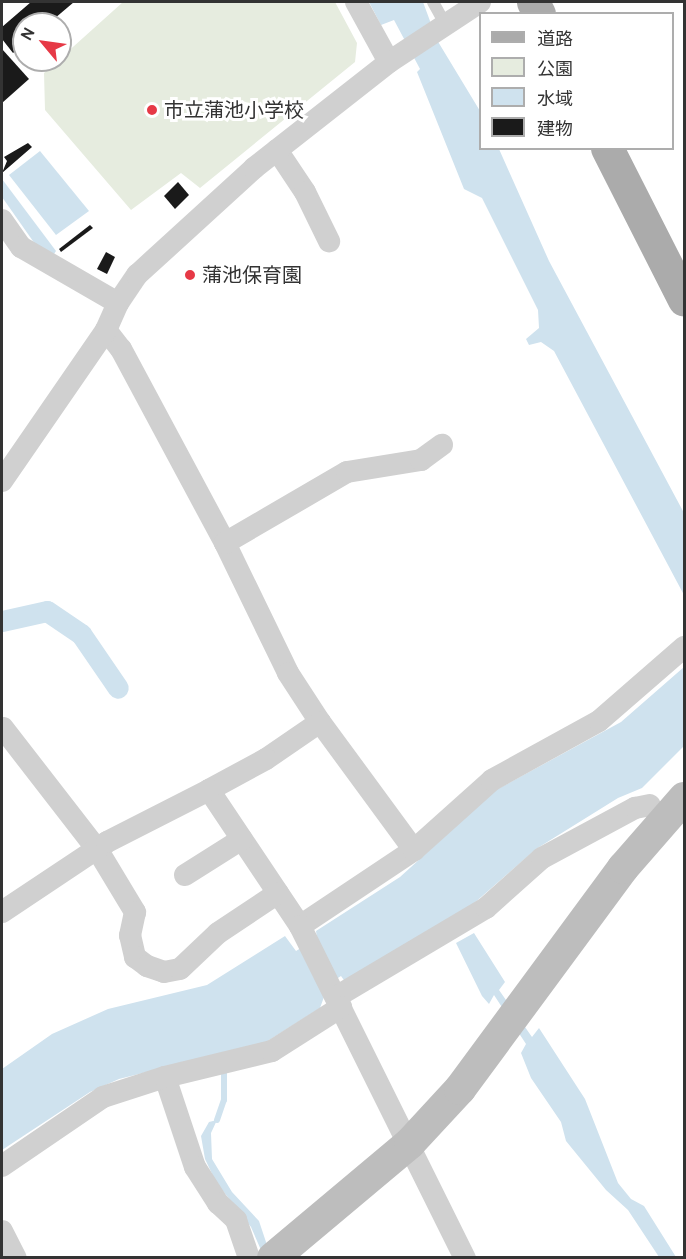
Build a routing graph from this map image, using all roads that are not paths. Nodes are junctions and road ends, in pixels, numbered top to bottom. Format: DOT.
graph roads {
  1 [pos="356,2"];
  2 [pos="433,2"];
  3 [pos="480,2"];
  4 [pos="441,26"];
  5 [pos="397,57"];
  6 [pos="277,150"];
  7 [pos="609,150"];
  8 [pos="2,220"];
  9 [pos="329,241"];
  10 [pos="684,300"];
  11 [pos="118,303"];
  12 [pos="106,330"];
  13 [pos="442,445"];
  14 [pos="2,481"];
  15 [pos="225,543"];
  16 [pos="684,647"];
  17 [pos="320,722"];
  18 [pos="3,728"];
  19 [pos="209,790"];
  20 [pos="684,798"];
  21 [pos="650,805"];
  22 [pos="242,839"];
  23 [pos="97,849"];
  24 [pos="414,850"];
  25 [pos="185,875"];
  26 [pos="278,893"];
  27 [pos="2,912"];
  28 [pos="303,933"];
  29 [pos="336,997"];
  30 [pos="165,1077"];
  31 [pos="410,1143"];
  32 [pos="2,1166"];
  33 [pos="2,1231"];
  34 [pos="16,1257"];
  35 [pos="249,1257"];
  36 [pos="273,1257"];
  37 [pos="465,1257"];
  1 -- 5 [label="street"];
  2 -- 4 [label="lane"];
  3 -- 4 [label="street"];
  4 -- 5 [label="street"];
  5 -- 6 [label="street"];
  6 -- 9 [label="street"];
  6 -- 11 [label="street"];
  7 -- 10 [label="main road"];
  8 -- 11 [label="street"];
  11 -- 12 [label="street"];
  12 -- 14 [label="street"];
  12 -- 15 [label="street"];
  13 -- 15 [label="street"];
  15 -- 17 [label="street"];
  16 -- 24 [label="street"];
  17 -- 19 [label="street"];
  17 -- 24 [label="street"];
  18 -- 23 [label="street"];
  19 -- 22 [label="street"];
  19 -- 23 [label="street"];
  20 -- 31 [label="street"];
  21 -- 29 [label="street"];
  22 -- 25 [label="street"];
  22 -- 26 [label="street"];
  23 -- 26 [label="street"];
  23 -- 27 [label="street"];
  24 -- 28 [label="street"];
  26 -- 28 [label="street"];
  28 -- 29 [label="street"];
  29 -- 30 [label="street"];
  29 -- 31 [label="street"];
  30 -- 32 [label="street"];
  30 -- 35 [label="street"];
  31 -- 36 [label="street"];
  31 -- 37 [label="street"];
  33 -- 34 [label="street"];
}
